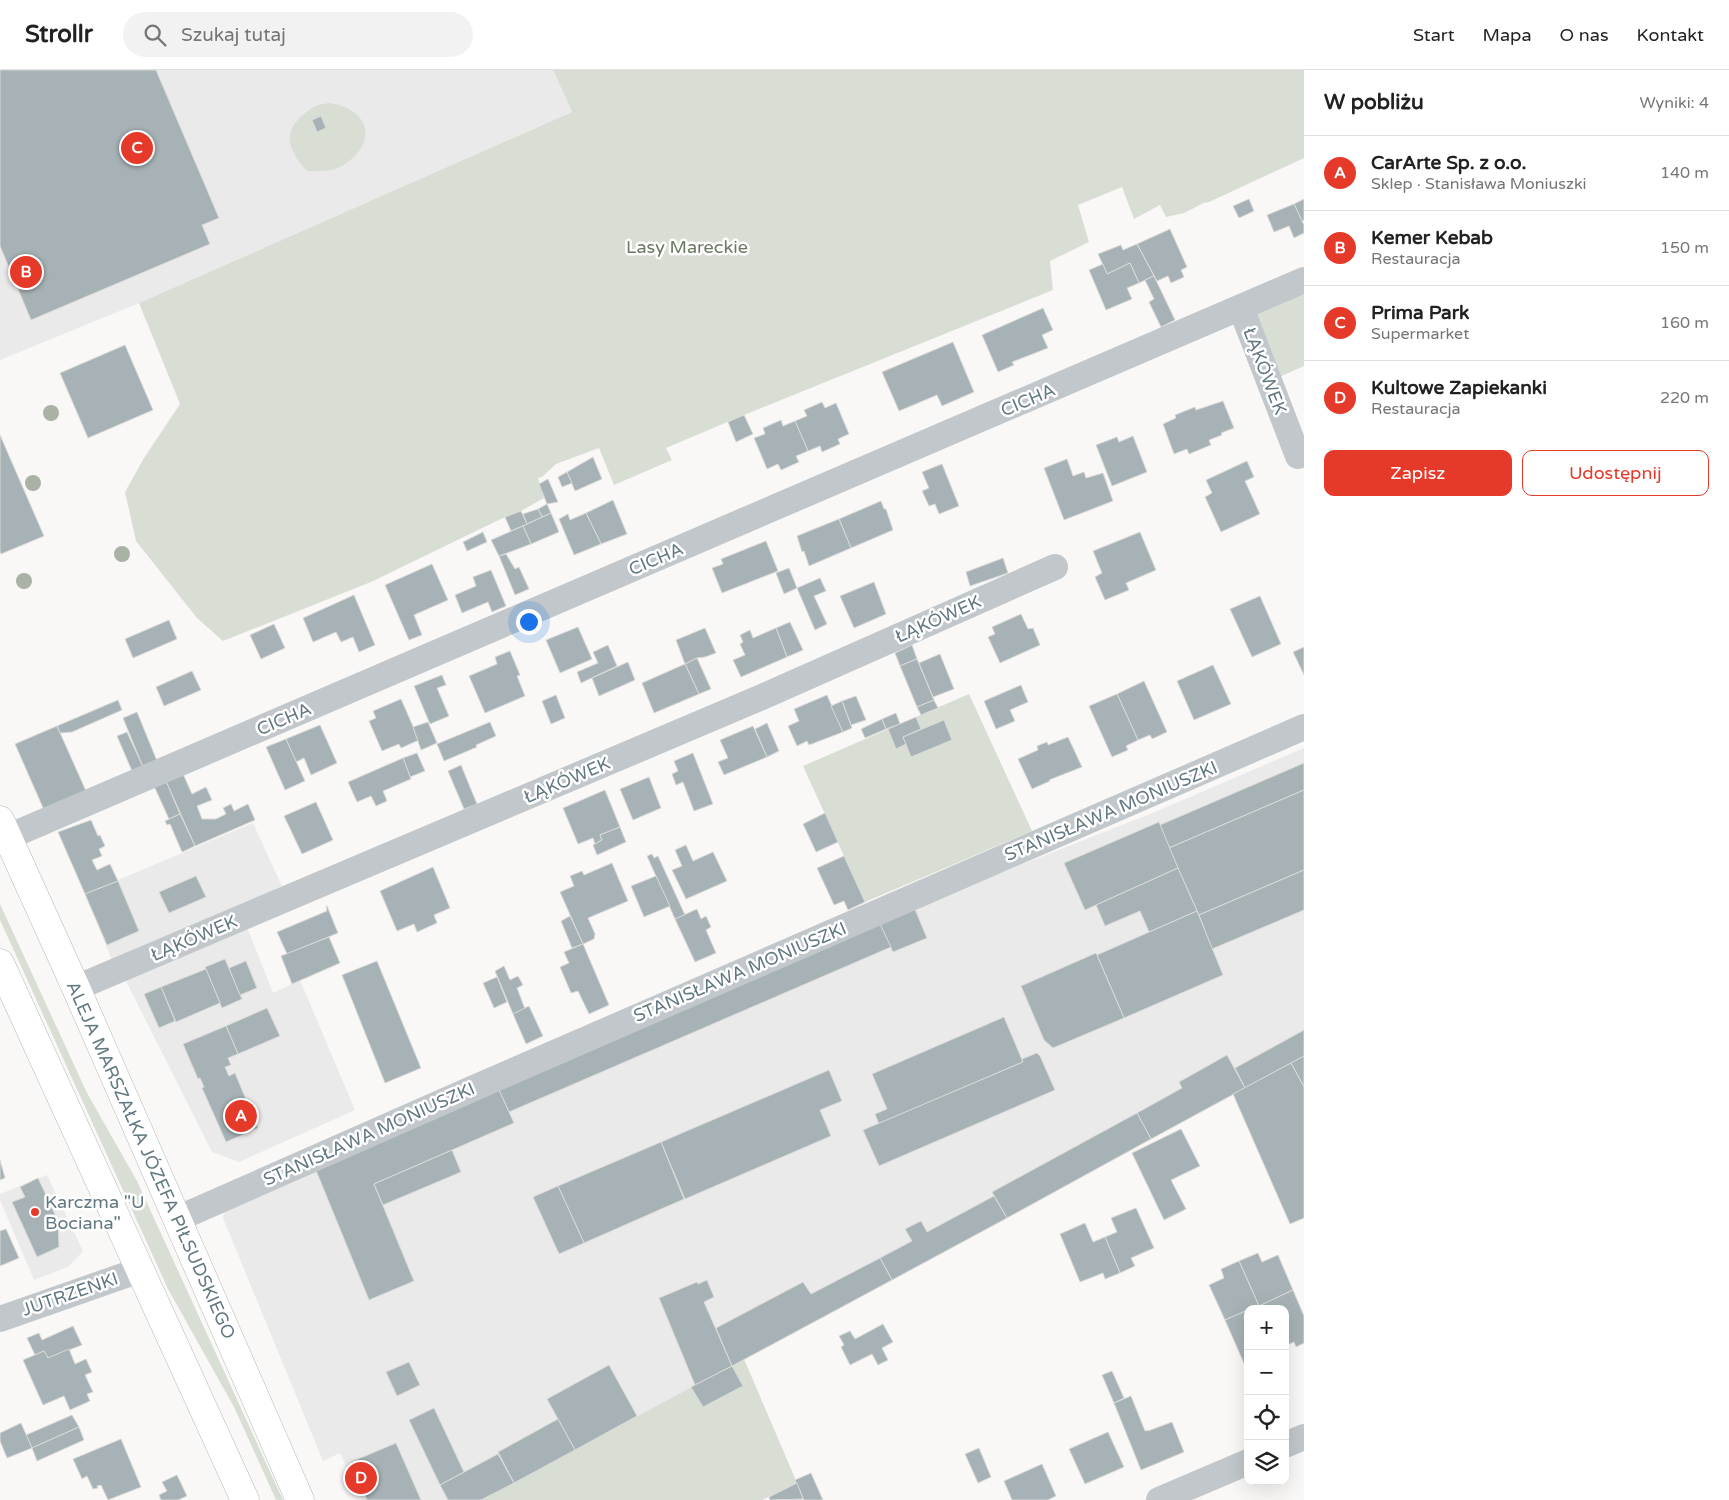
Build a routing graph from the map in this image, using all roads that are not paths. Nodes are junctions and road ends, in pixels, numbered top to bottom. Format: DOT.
graph roads {
  1 [pos="1304,280"];
  2 [pos="1241,308"];
  3 [pos="1304,454"];
  4 [pos="1055,567"];
  5 [pos="1304,727"];
  6 [pos="4,829"];
  7 [pos="0,963"];
  8 [pos="76,988"];
  9 [pos="177,1219"];
  10 [pos="140,1270"];
  11 [pos="0,1319"];
  12 [pos="1304,1437"];
  13 [pos="1289,1443"];
  14 [pos="1244,1464"];
  15 [pos="245,1500"];
  16 [pos="300,1500"];
  17 [pos="1159,1500"];
  1 -- 2 [label="street, CICHA"];
  2 -- 3 [label="street, ŁĄKÓWEK"];
  2 -- 6 [label="street, CICHA"];
  4 -- 8 [label="street, ŁĄKÓWEK"];
  5 -- 9 [label="street, STANISŁAWA MONIUSZKI"];
  6 -- 8 [label="main road, ALEJA MARSZAŁKA JÓZEFA PIŁSUDSKIEGO"];
  7 -- 10 [label="main road"];
  8 -- 9 [label="main road, ALEJA MARSZAŁKA JÓZEFA PIŁSUDSKIEGO"];
  9 -- 16 [label="main road, ALEJA MARSZAŁKA JÓZEFA PIŁSUDSKIEGO"];
  10 -- 11 [label="street, JUTRZENKI"];
  10 -- 15 [label="main road"];
  12 -- 13 [label="street"];
  14 -- 17 [label="street"];
}
